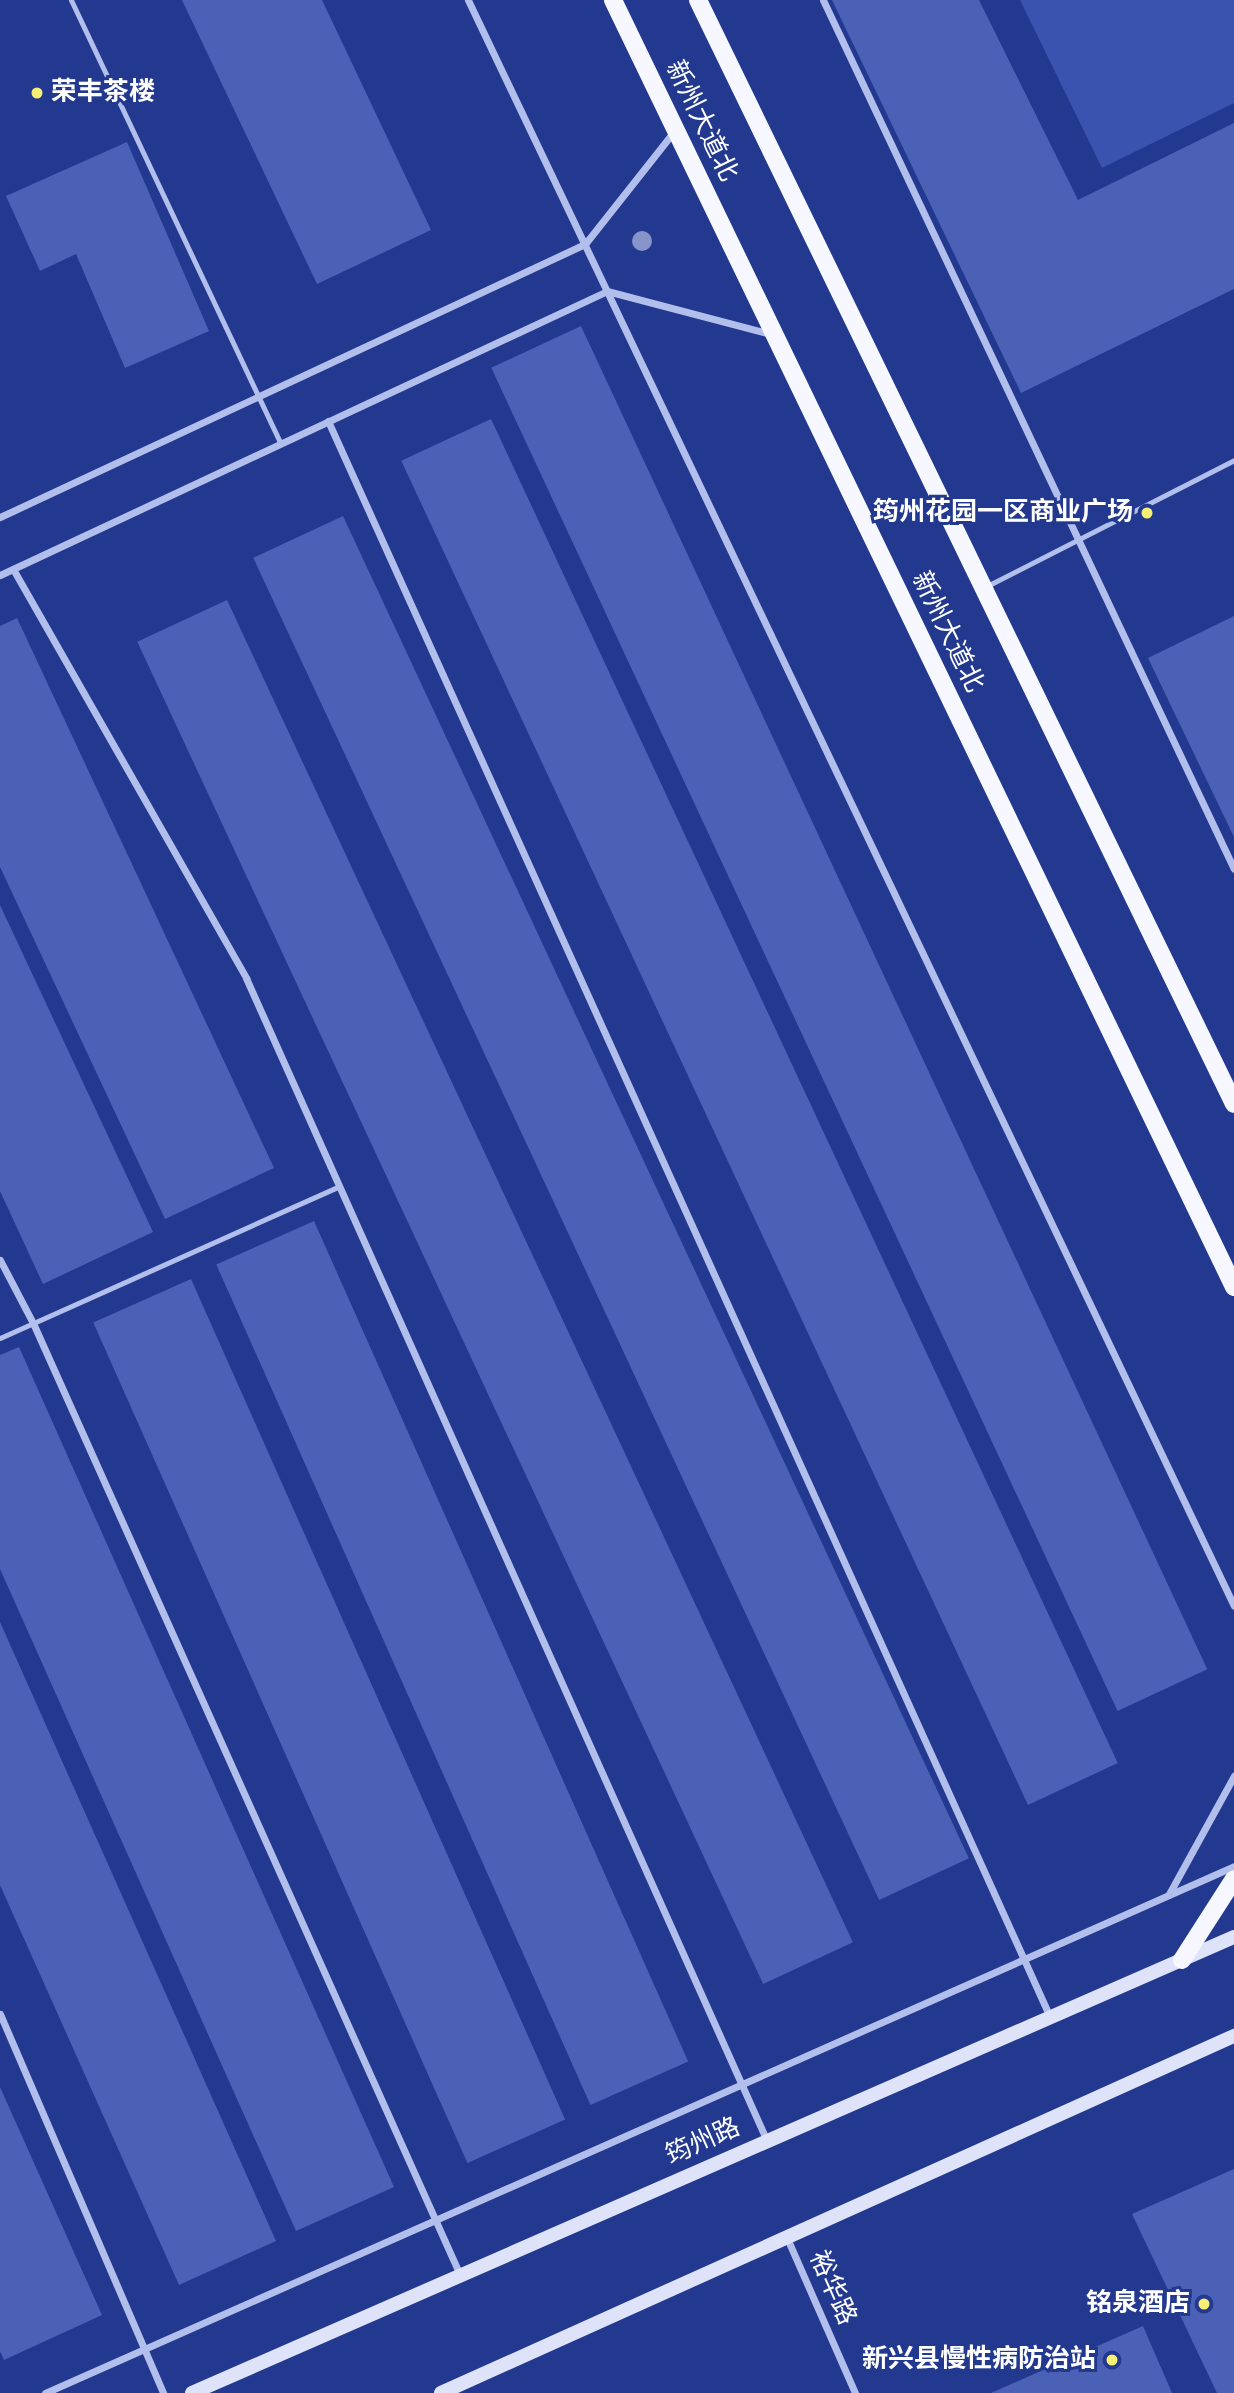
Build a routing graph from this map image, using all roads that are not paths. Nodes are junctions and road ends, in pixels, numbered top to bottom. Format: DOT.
graph roads {
  1 [pos="71,0"];
  2 [pos="468,0"];
  3 [pos="613,0"];
  4 [pos="698,0"];
  5 [pos="823,0"];
  6 [pos="676,130"];
  7 [pos="584,244"];
  8 [pos="607,291"];
  9 [pos="775,335"];
  10 [pos="259,397"];
  11 [pos="328,421"];
  12 [pos="281,444"];
  13 [pos="1234,460"];
  14 [pos="0,517"];
  15 [pos="1078,540"];
  16 [pos="13,569"];
  17 [pos="0,575"];
  18 [pos="984,588"];
  19 [pos="1234,869"];
  20 [pos="1234,1104"];
  21 [pos="340,1186"];
  22 [pos="0,1260"];
  23 [pos="1234,1287"];
  24 [pos="33,1323"];
  25 [pos="0,1338"];
  26 [pos="1234,1606"];
  27 [pos="1234,1776"];
  28 [pos="1234,1866"];
  29 [pos="1234,1879"];
  30 [pos="1168,1895"];
  31 [pos="1234,1937"];
  32 [pos="1027,1958"];
  33 [pos="1182,1960"];
  34 [pos="0,2014"];
  35 [pos="1050,2018"];
  36 [pos="1234,2036"];
  37 [pos="742,2084"];
  38 [pos="766,2141"];
  39 [pos="436,2220"];
  40 [pos="787,2238"];
  41 [pos="460,2276"];
  42 [pos="144,2349"];
  43 [pos="45,2393"];
  44 [pos="163,2393"];
  45 [pos="192,2393"];
  46 [pos="441,2393"];
  47 [pos="855,2393"];
  1 -- 10 [label="lane"];
  2 -- 7 [label="street"];
  3 -- 6 [label="main road, 新州大道北"];
  4 -- 18 [label="main road, 新州大道北"];
  5 -- 15 [label="street"];
  6 -- 7 [label="street"];
  6 -- 9 [label="main road, 新州大道北"];
  7 -- 8 [label="street"];
  7 -- 10 [label="street"];
  8 -- 9 [label="street"];
  8 -- 11 [label="street"];
  8 -- 26 [label="street"];
  9 -- 23 [label="main road, 新州大道北"];
  10 -- 12 [label="lane"];
  10 -- 14 [label="street"];
  11 -- 12 [label="street"];
  11 -- 32 [label="street"];
  12 -- 16 [label="street"];
  13 -- 15 [label="lane"];
  15 -- 18 [label="lane"];
  15 -- 19 [label="street"];
  16 -- 17 [label="street"];
  16 -- 21 [label="street"];
  18 -- 20 [label="main road, 新州大道北"];
  21 -- 24 [label="lane"];
  21 -- 37 [label="street"];
  22 -- 24 [label="street"];
  24 -- 25 [label="lane"];
  24 -- 39 [label="street"];
  27 -- 30 [label="street"];
  28 -- 30 [label="street"];
  29 -- 33 [label="main road"];
  30 -- 32 [label="street"];
  31 -- 33 [label="main road, 筠州路"];
  32 -- 35 [label="street"];
  32 -- 37 [label="street"];
  33 -- 35 [label="main road, 筠州路"];
  34 -- 42 [label="street"];
  35 -- 38 [label="main road, 筠州路"];
  36 -- 40 [label="main road"];
  37 -- 38 [label="street"];
  37 -- 39 [label="street"];
  38 -- 41 [label="main road, 筠州路"];
  39 -- 41 [label="street"];
  39 -- 42 [label="street"];
  40 -- 46 [label="main road"];
  40 -- 47 [label="street, 裕华路"];
  41 -- 45 [label="main road, 筠州路"];
  42 -- 43 [label="street"];
  42 -- 44 [label="street"];
}
